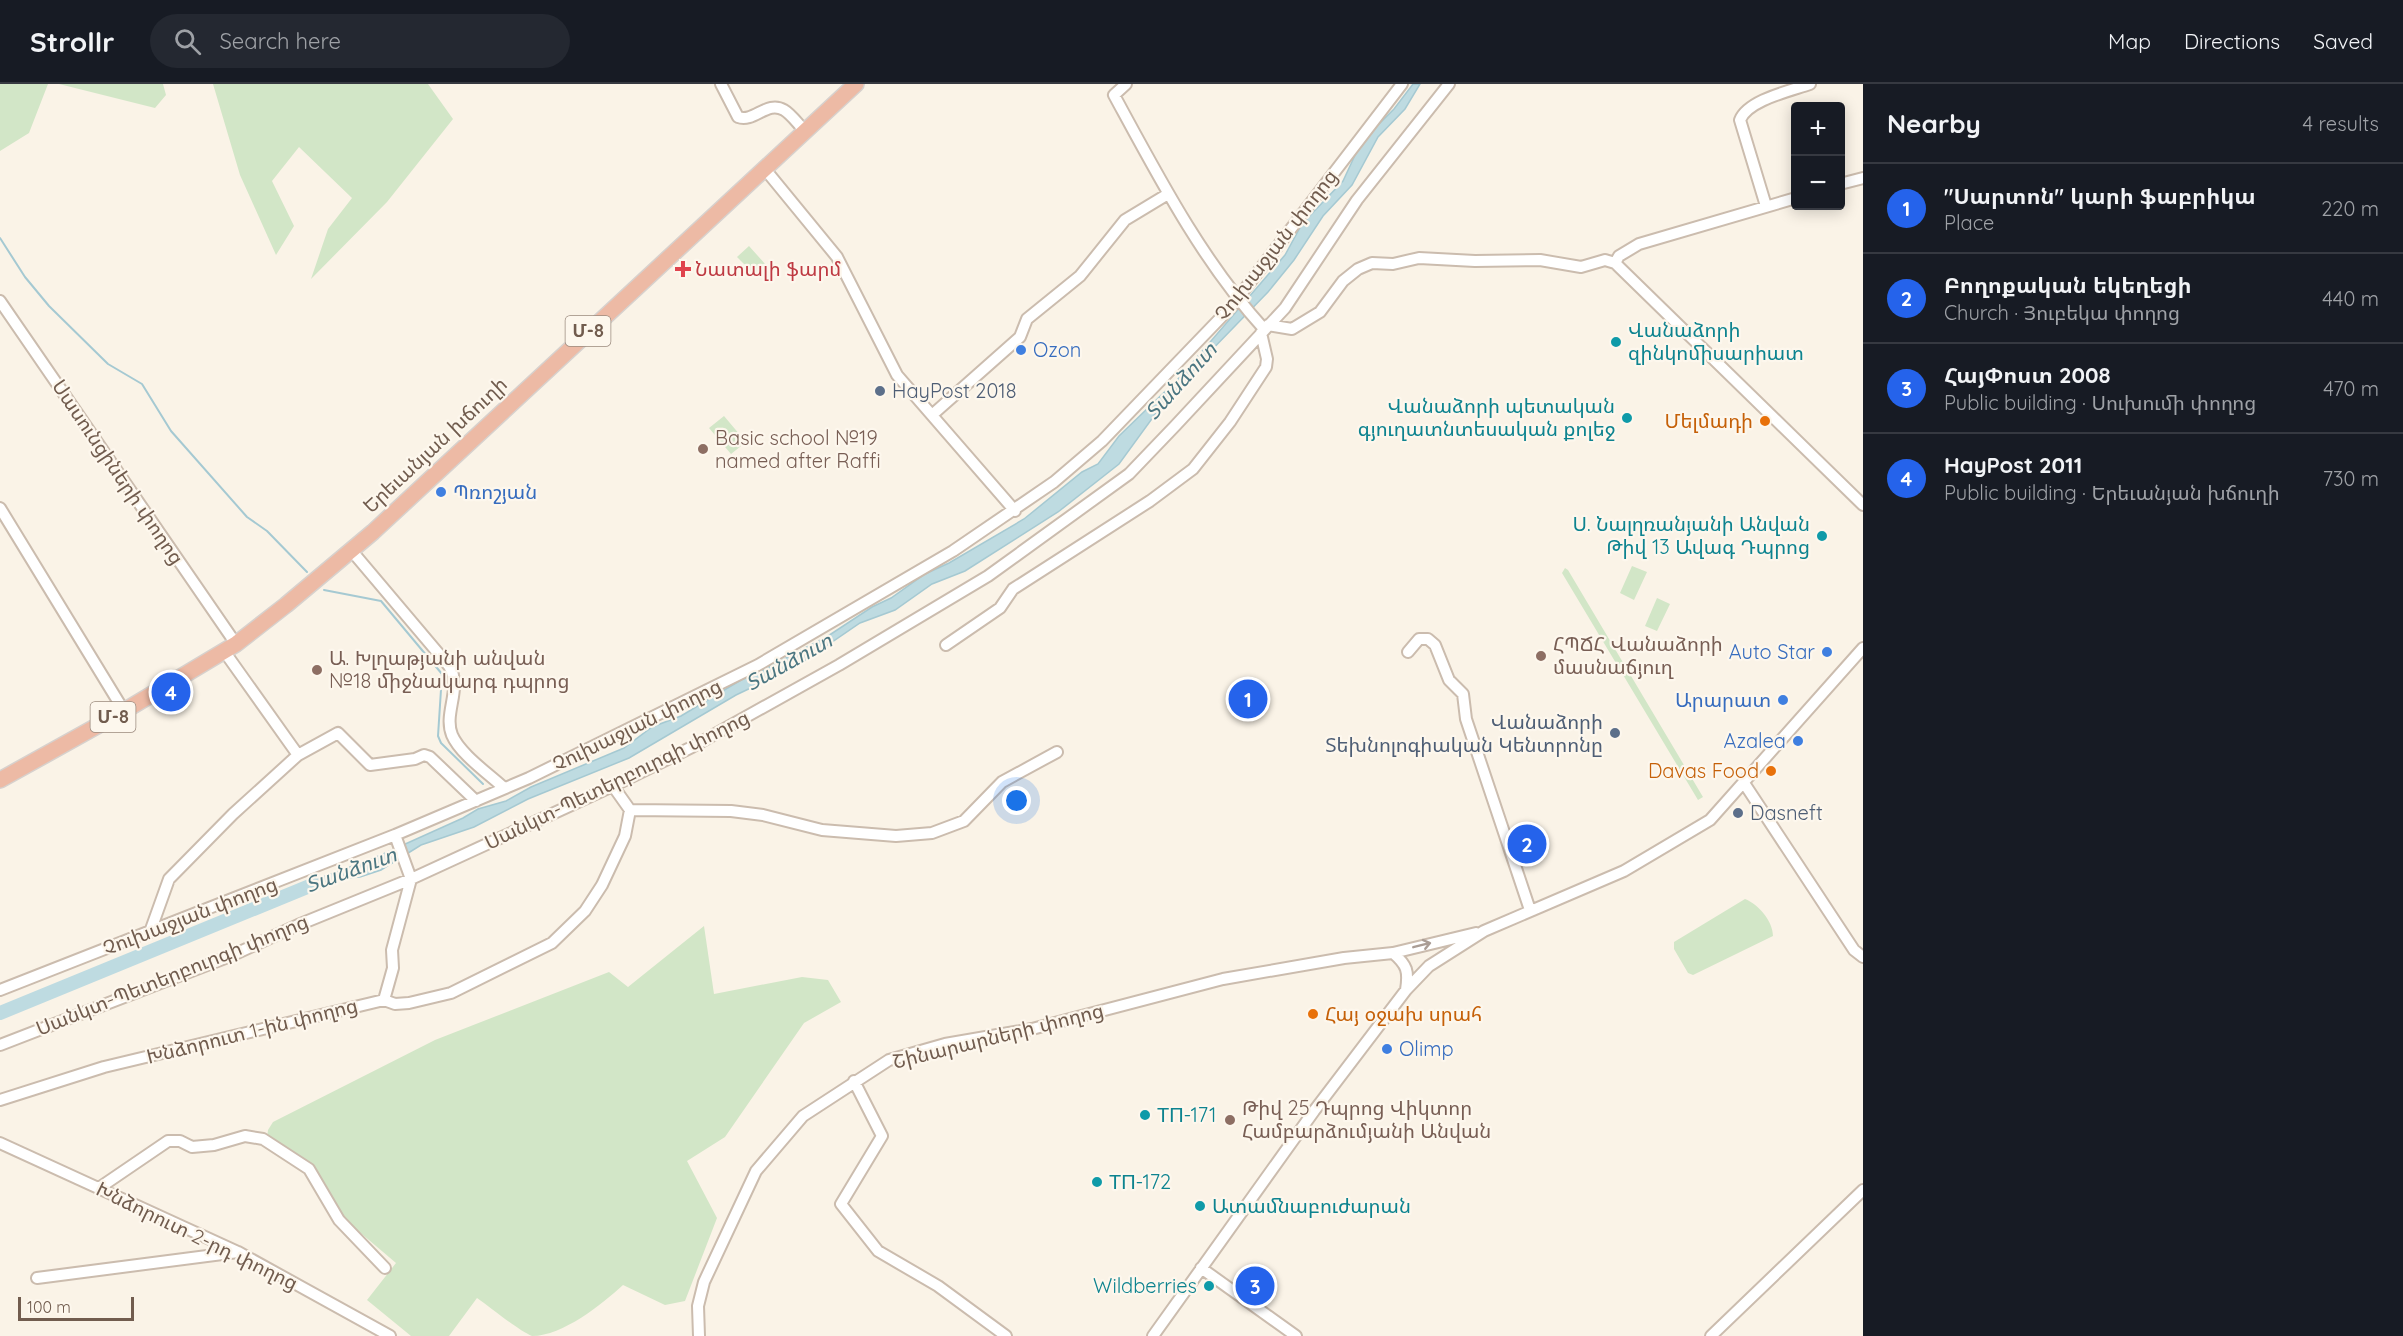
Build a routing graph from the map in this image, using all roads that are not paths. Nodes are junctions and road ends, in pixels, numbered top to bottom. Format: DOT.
graph roads {
  1 [pos="721,84"];
  2 [pos="856,84"];
  3 [pos="1126,84"];
  4 [pos="1402,84"];
  5 [pos="1449,84"];
  6 [pos="1810,84"];
  7 [pos="804,130"];
  8 [pos="764,168"];
  9 [pos="1863,178"];
  10 [pos="1845,183"];
  11 [pos="1168,195"];
  12 [pos="1791,199"];
  13 [pos="1766,206"];
  14 [pos="1615,263"];
  15 [pos="0,301"];
  16 [pos="1240,302"];
  17 [pos="1264,329"];
  18 [pos="932,415"];
  19 [pos="1862,503"];
  20 [pos="0,508"];
  21 [pos="1015,511"];
  22 [pos="351,550"];
  23 [pos="946,645"];
  24 [pos="230,648"];
  25 [pos="1863,648"];
  26 [pos="1408,652"];
  27 [pos="124,711"];
  28 [pos="1057,752"];
  29 [pos="298,755"];
  30 [pos="0,780"];
  31 [pos="1744,783"];
  32 [pos="613,786"];
  33 [pos="504,788"];
  34 [pos="476,801"];
  35 [pos="630,810"];
  36 [pos="396,838"];
  37 [pos="411,879"];
  38 [pos="1530,910"];
  39 [pos="1484,931"];
  40 [pos="150,932"];
  41 [pos="1393,953"];
  42 [pos="1863,957"];
  43 [pos="0,990"];
  44 [pos="1406,990"];
  45 [pos="384,1000"];
  46 [pos="0,1045"];
  47 [pos="854,1081"];
  48 [pos="0,1100"];
  49 [pos="0,1143"];
  50 [pos="99,1188"];
  51 [pos="1863,1190"];
  52 [pos="238,1252"];
  53 [pos="385,1268"];
  54 [pos="1201,1268"];
  55 [pos="37,1278"];
  56 [pos="390,1336"];
  57 [pos="699,1336"];
  58 [pos="1006,1336"];
  59 [pos="1153,1336"];
  60 [pos="1296,1336"];
  61 [pos="1711,1336"];
  1 -- 7 [label="street"];
  2 -- 7 [label="highway, Երեւանյան խճուղի / Մ-8"];
  3 -- 11 [label="street"];
  4 -- 16 [label="street, Չուխաջյան փողոց"];
  5 -- 17 [label="street, Սանկտ-Պետերբուրգի փողոց"];
  6 -- 13 [label="street"];
  7 -- 8 [label="highway, Երեւանյան խճուղի / Մ-8"];
  8 -- 18 [label="street"];
  8 -- 22 [label="highway, Երեւանյան խճուղի / Մ-8"];
  9 -- 10 [label="street"];
  11 -- 16 [label="street"];
  11 -- 18 [label="street"];
  12 -- 13 [label="street"];
  13 -- 14 [label="street"];
  14 -- 17 [label="street"];
  14 -- 19 [label="street"];
  15 -- 24 [label="street, Սասունցիների փողոց"];
  16 -- 17 [label="street"];
  16 -- 21 [label="street, Չուխաջյան փողոց"];
  17 -- 23 [label="street"];
  17 -- 32 [label="street, Սանկտ-Պետերբուրգի փողոց"];
  18 -- 21 [label="street"];
  20 -- 27 [label="street"];
  21 -- 33 [label="street, Չուխաջյան փողոց"];
  22 -- 24 [label="highway, Երեւանյան խճուղի / Մ-8"];
  22 -- 33 [label="street"];
  24 -- 27 [label="highway, Երեւանյան խճուղի / Մ-8"];
  24 -- 29 [label="street, Սասունցիների փողոց"];
  25 -- 31 [label="street"];
  26 -- 38 [label="street"];
  27 -- 30 [label="highway, Երեւանյան խճուղի / Մ-8"];
  28 -- 35 [label="street"];
  29 -- 34 [label="street"];
  29 -- 40 [label="street"];
  31 -- 38 [label="street"];
  31 -- 42 [label="street"];
  32 -- 35 [label="street"];
  32 -- 37 [label="street, Սանկտ-Պետերբուրգի փողոց"];
  33 -- 34 [label="street, Չուխաջյան փողոց"];
  34 -- 36 [label="street, Չուխաջյան փողոց"];
  35 -- 45 [label="street"];
  36 -- 37 [label="street"];
  36 -- 40 [label="street, Չուխաջյան փողոց"];
  37 -- 45 [label="street, Խնձորուտ 1-ին փողոց"];
  37 -- 46 [label="street, Սանկտ-Պետերբուրգի փողոց"];
  38 -- 39 [label="street"];
  41 -- 39 [label="street, Շինարարների փողոց, one-way"];
  39 -- 44 [label="street"];
  40 -- 43 [label="street, Չուխաջյան փողոց"];
  41 -- 44 [label="street"];
  41 -- 47 [label="street, Շինարարների փողոց"];
  44 -- 54 [label="street"];
  45 -- 48 [label="street, Խնձորուտ 1-ին փողոց"];
  47 -- 57 [label="street, Շինարարների փողոց"];
  47 -- 58 [label="street"];
  49 -- 50 [label="street, Խնձորուտ 2-րդ փողոց"];
  50 -- 52 [label="street, Խնձորուտ 2-րդ փողոց"];
  50 -- 53 [label="street"];
  51 -- 61 [label="street"];
  52 -- 55 [label="street"];
  52 -- 56 [label="street, Խնձորուտ 2-րդ փողոց"];
  54 -- 59 [label="street"];
  54 -- 60 [label="street"];
}
